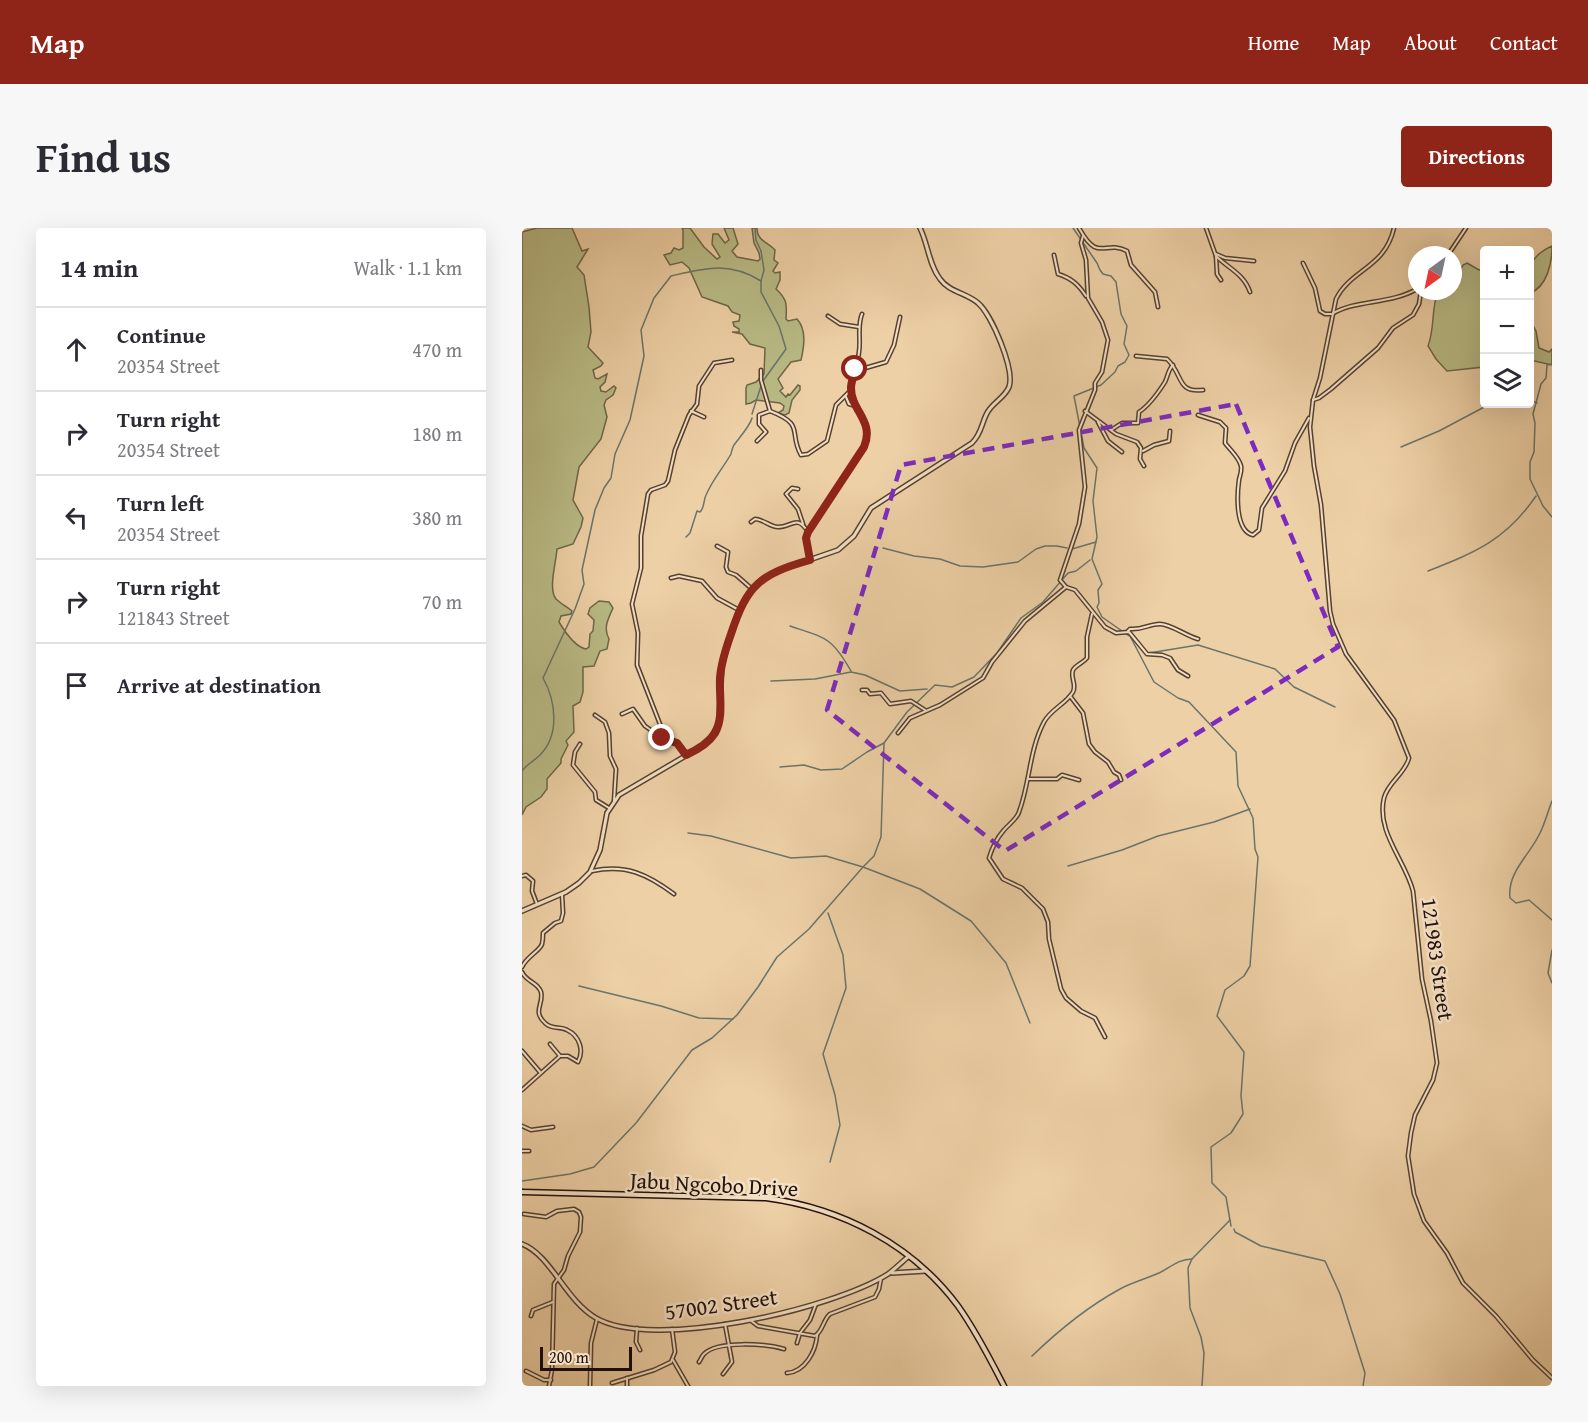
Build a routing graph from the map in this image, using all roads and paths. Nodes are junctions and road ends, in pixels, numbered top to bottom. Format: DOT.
graph roads {
  1 [pos="920,228"];
  2 [pos="1079,228"];
  3 [pos="1206,228"];
  4 [pos="1394,228"];
  5 [pos="1466,228"];
  6 [pos="1083,237"];
  7 [pos="1454,246"];
  8 [pos="1054,255"];
  9 [pos="1216,255"];
  10 [pos="1254,261"];
  11 [pos="1303,262"];
  12 [pos="1221,280"];
  13 [pos="1250,292"];
  14 [pos="1408,293"];
  15 [pos="1088,298"];
  16 [pos="1420,300"];
  17 [pos="1158,307"];
  18 [pos="861,314"];
  19 [pos="1331,314"];
  20 [pos="828,316"];
  21 [pos="900,317"];
  22 [pos="859,327"];
  23 [pos="1136,356"];
  24 [pos="732,360"];
  25 [pos="1173,365"];
  26 [pos="761,370"];
  27 [pos="855,371"];
  28 [pos="851,390"];
  29 [pos="1203,390"];
  30 [pos="846,397"];
  31 [pos="1314,400"];
  32 [pos="857,406"];
  33 [pos="691,411"];
  34 [pos="770,411"];
  35 [pos="1085,411"];
  36 [pos="1198,415"];
  37 [pos="1310,416"];
  38 [pos="704,417"];
  39 [pos="1097,421"];
  40 [pos="1111,430"];
  41 [pos="1170,431"];
  42 [pos="757,441"];
  43 [pos="1122,452"];
  44 [pos="1142,452"];
  45 [pos="1144,466"];
  46 [pos="798,489"];
  47 [pos="751,522"];
  48 [pos="805,527"];
  49 [pos="808,532"];
  50 [pos="717,546"];
  51 [pos="810,560"];
  52 [pos="671,578"];
  53 [pos="1066,587"];
  54 [pos="752,589"];
  55 [pos="739,610"];
  56 [pos="1092,614"];
  57 [pos="1124,632"];
  58 [pos="1198,639"];
  59 [pos="1188,676"];
  60 [pos="862,690"];
  61 [pos="1070,696"];
  62 [pos="928,710"];
  63 [pos="622,714"];
  64 [pos="595,715"];
  65 [pos="898,733"];
  66 [pos="668,741"];
  67 [pos="580,744"];
  68 [pos="686,755"];
  69 [pos="1028,779"];
  70 [pos="1079,780"];
  71 [pos="1121,780"];
  72 [pos="614,801"];
  73 [pos="609,808"];
  74 [pos="590,872"];
  75 [pos="522,876"];
  76 [pos="562,894"];
  77 [pos="674,894"];
  78 [pos="537,904"];
  79 [pos="522,911"];
  80 [pos="522,967"];
  81 [pos="522,972"];
  82 [pos="1106,1037"];
  83 [pos="550,1044"];
  84 [pos="522,1052"];
  85 [pos="560,1056"];
  86 [pos="541,1072"];
  87 [pos="522,1090"];
  88 [pos="522,1126"];
  89 [pos="553,1127"];
  90 [pos="522,1151"];
  91 [pos="529,1151"];
  92 [pos="522,1192"];
  93 [pos="524,1214"];
  94 [pos="522,1244"];
  95 [pos="909,1256"];
  96 [pos="926,1270"];
  97 [pos="889,1274"];
  98 [pos="557,1278"];
  99 [pos="881,1278"];
  100 [pos="553,1302"];
  101 [pos="816,1304"];
  102 [pos="531,1317"];
  103 [pos="597,1319"];
  104 [pos="750,1320"];
  105 [pos="725,1324"];
  106 [pos="637,1328"];
  107 [pos="672,1329"];
  108 [pos="800,1333"];
  109 [pos="818,1335"];
  110 [pos="797,1343"];
  111 [pos="730,1346"];
  112 [pos="784,1349"];
  113 [pos="640,1350"];
  114 [pos="673,1360"];
  115 [pos="699,1362"];
  116 [pos="526,1371"];
  117 [pos="787,1373"];
  118 [pos="723,1374"];
  119 [pos="627,1378"];
  120 [pos="1552,1378"];
  121 [pos="551,1380"];
  122 [pos="612,1383"];
  123 [pos="549,1386"];
  124 [pos="590,1386"];
  125 [pos="627,1386"];
  126 [pos="688,1386"];
  127 [pos="1004,1386"];
  1 -- 51 [label="street"];
  2 -- 6 [label="street"];
  3 -- 9 [label="street"];
  4 -- 19 [label="street, 121983 Street"];
  5 -- 7 [label="street"];
  6 -- 15 [label="street"];
  6 -- 17 [label="street"];
  8 -- 15 [label="street"];
  9 -- 10 [label="street"];
  9 -- 12 [label="street"];
  9 -- 13 [label="street"];
  11 -- 19 [label="street"];
  14 -- 19 [label="street"];
  15 -- 35 [label="street"];
  16 -- 31 [label="street"];
  18 -- 22 [label="street"];
  19 -- 31 [label="street, 121983 Street"];
  20 -- 22 [label="street"];
  21 -- 27 [label="street"];
  22 -- 27 [label="street"];
  23 -- 25 [label="street"];
  24 -- 33 [label="street"];
  25 -- 29 [label="street"];
  25 -- 40 [label="street"];
  26 -- 34 [label="street"];
  27 -- 28 [label="street"];
  28 -- 30 [label="street"];
  28 -- 32 [label="street"];
  30 -- 32 [label="street"];
  30 -- 34 [label="street"];
  31 -- 37 [label="street, 121983 Street"];
  32 -- 49 [label="street"];
  33 -- 38 [label="street"];
  33 -- 66 [label="street"];
  34 -- 42 [label="street"];
  35 -- 39 [label="street"];
  35 -- 53 [label="street"];
  36 -- 37 [label="street"];
  37 -- 120 [label="street, 121983 Street"];
  39 -- 40 [label="street"];
  39 -- 43 [label="street"];
  40 -- 44 [label="street"];
  41 -- 44 [label="street"];
  44 -- 45 [label="street"];
  46 -- 48 [label="street"];
  47 -- 48 [label="street"];
  48 -- 49 [label="street"];
  49 -- 51 [label="street"];
  50 -- 54 [label="street"];
  51 -- 54 [label="street"];
  52 -- 55 [label="street"];
  53 -- 56 [label="street"];
  53 -- 62 [label="street"];
  54 -- 55 [label="street"];
  55 -- 68 [label="street"];
  56 -- 57 [label="street"];
  56 -- 61 [label="street"];
  57 -- 58 [label="street"];
  57 -- 59 [label="street"];
  60 -- 62 [label="street"];
  61 -- 69 [label="street"];
  61 -- 71 [label="street"];
  62 -- 65 [label="street"];
  63 -- 66 [label="street"];
  64 -- 72 [label="street"];
  66 -- 68 [label="street"];
  67 -- 73 [label="street"];
  68 -- 72 [label="street"];
  69 -- 70 [label="street"];
  69 -- 82 [label="street"];
  72 -- 73 [label="street"];
  73 -- 74 [label="street"];
  74 -- 76 [label="street"];
  74 -- 77 [label="street"];
  75 -- 78 [label="street"];
  76 -- 78 [label="street"];
  76 -- 80 [label="street"];
  78 -- 79 [label="street"];
  81 -- 85 [label="street"];
  83 -- 85 [label="street"];
  84 -- 86 [label="street"];
  85 -- 86 [label="street"];
  86 -- 87 [label="street"];
  88 -- 89 [label="street"];
  90 -- 91 [label="street"];
  92 -- 95 [label="main road, Jabu Ngcobo Drive"];
  93 -- 98 [label="street"];
  94 -- 98 [label="street, 57002 Street"];
  95 -- 96 [label="main road, Jabu Ngcobo Drive"];
  95 -- 97 [label="street, 57002 Street"];
  96 -- 97 [label="street"];
  96 -- 127 [label="main road, Jabu Ngcobo Drive"];
  97 -- 99 [label="street, 57002 Street"];
  98 -- 100 [label="street"];
  98 -- 103 [label="street, 57002 Street"];
  99 -- 101 [label="street, 57002 Street"];
  99 -- 109 [label="street"];
  100 -- 102 [label="street"];
  100 -- 121 [label="street"];
  101 -- 104 [label="street, 57002 Street"];
  101 -- 108 [label="street"];
  103 -- 106 [label="street, 57002 Street"];
  103 -- 124 [label="street"];
  104 -- 105 [label="street, 57002 Street"];
  104 -- 108 [label="street"];
  105 -- 107 [label="street, 57002 Street"];
  105 -- 111 [label="street"];
  106 -- 107 [label="street, 57002 Street"];
  106 -- 113 [label="street"];
  107 -- 114 [label="street"];
  108 -- 109 [label="street"];
  108 -- 110 [label="street"];
  109 -- 117 [label="street"];
  111 -- 112 [label="street"];
  111 -- 115 [label="street"];
  111 -- 118 [label="street"];
  114 -- 119 [label="street"];
  114 -- 126 [label="street"];
  116 -- 121 [label="street"];
  119 -- 122 [label="street"];
  119 -- 125 [label="street"];
  121 -- 123 [label="street"];
}
